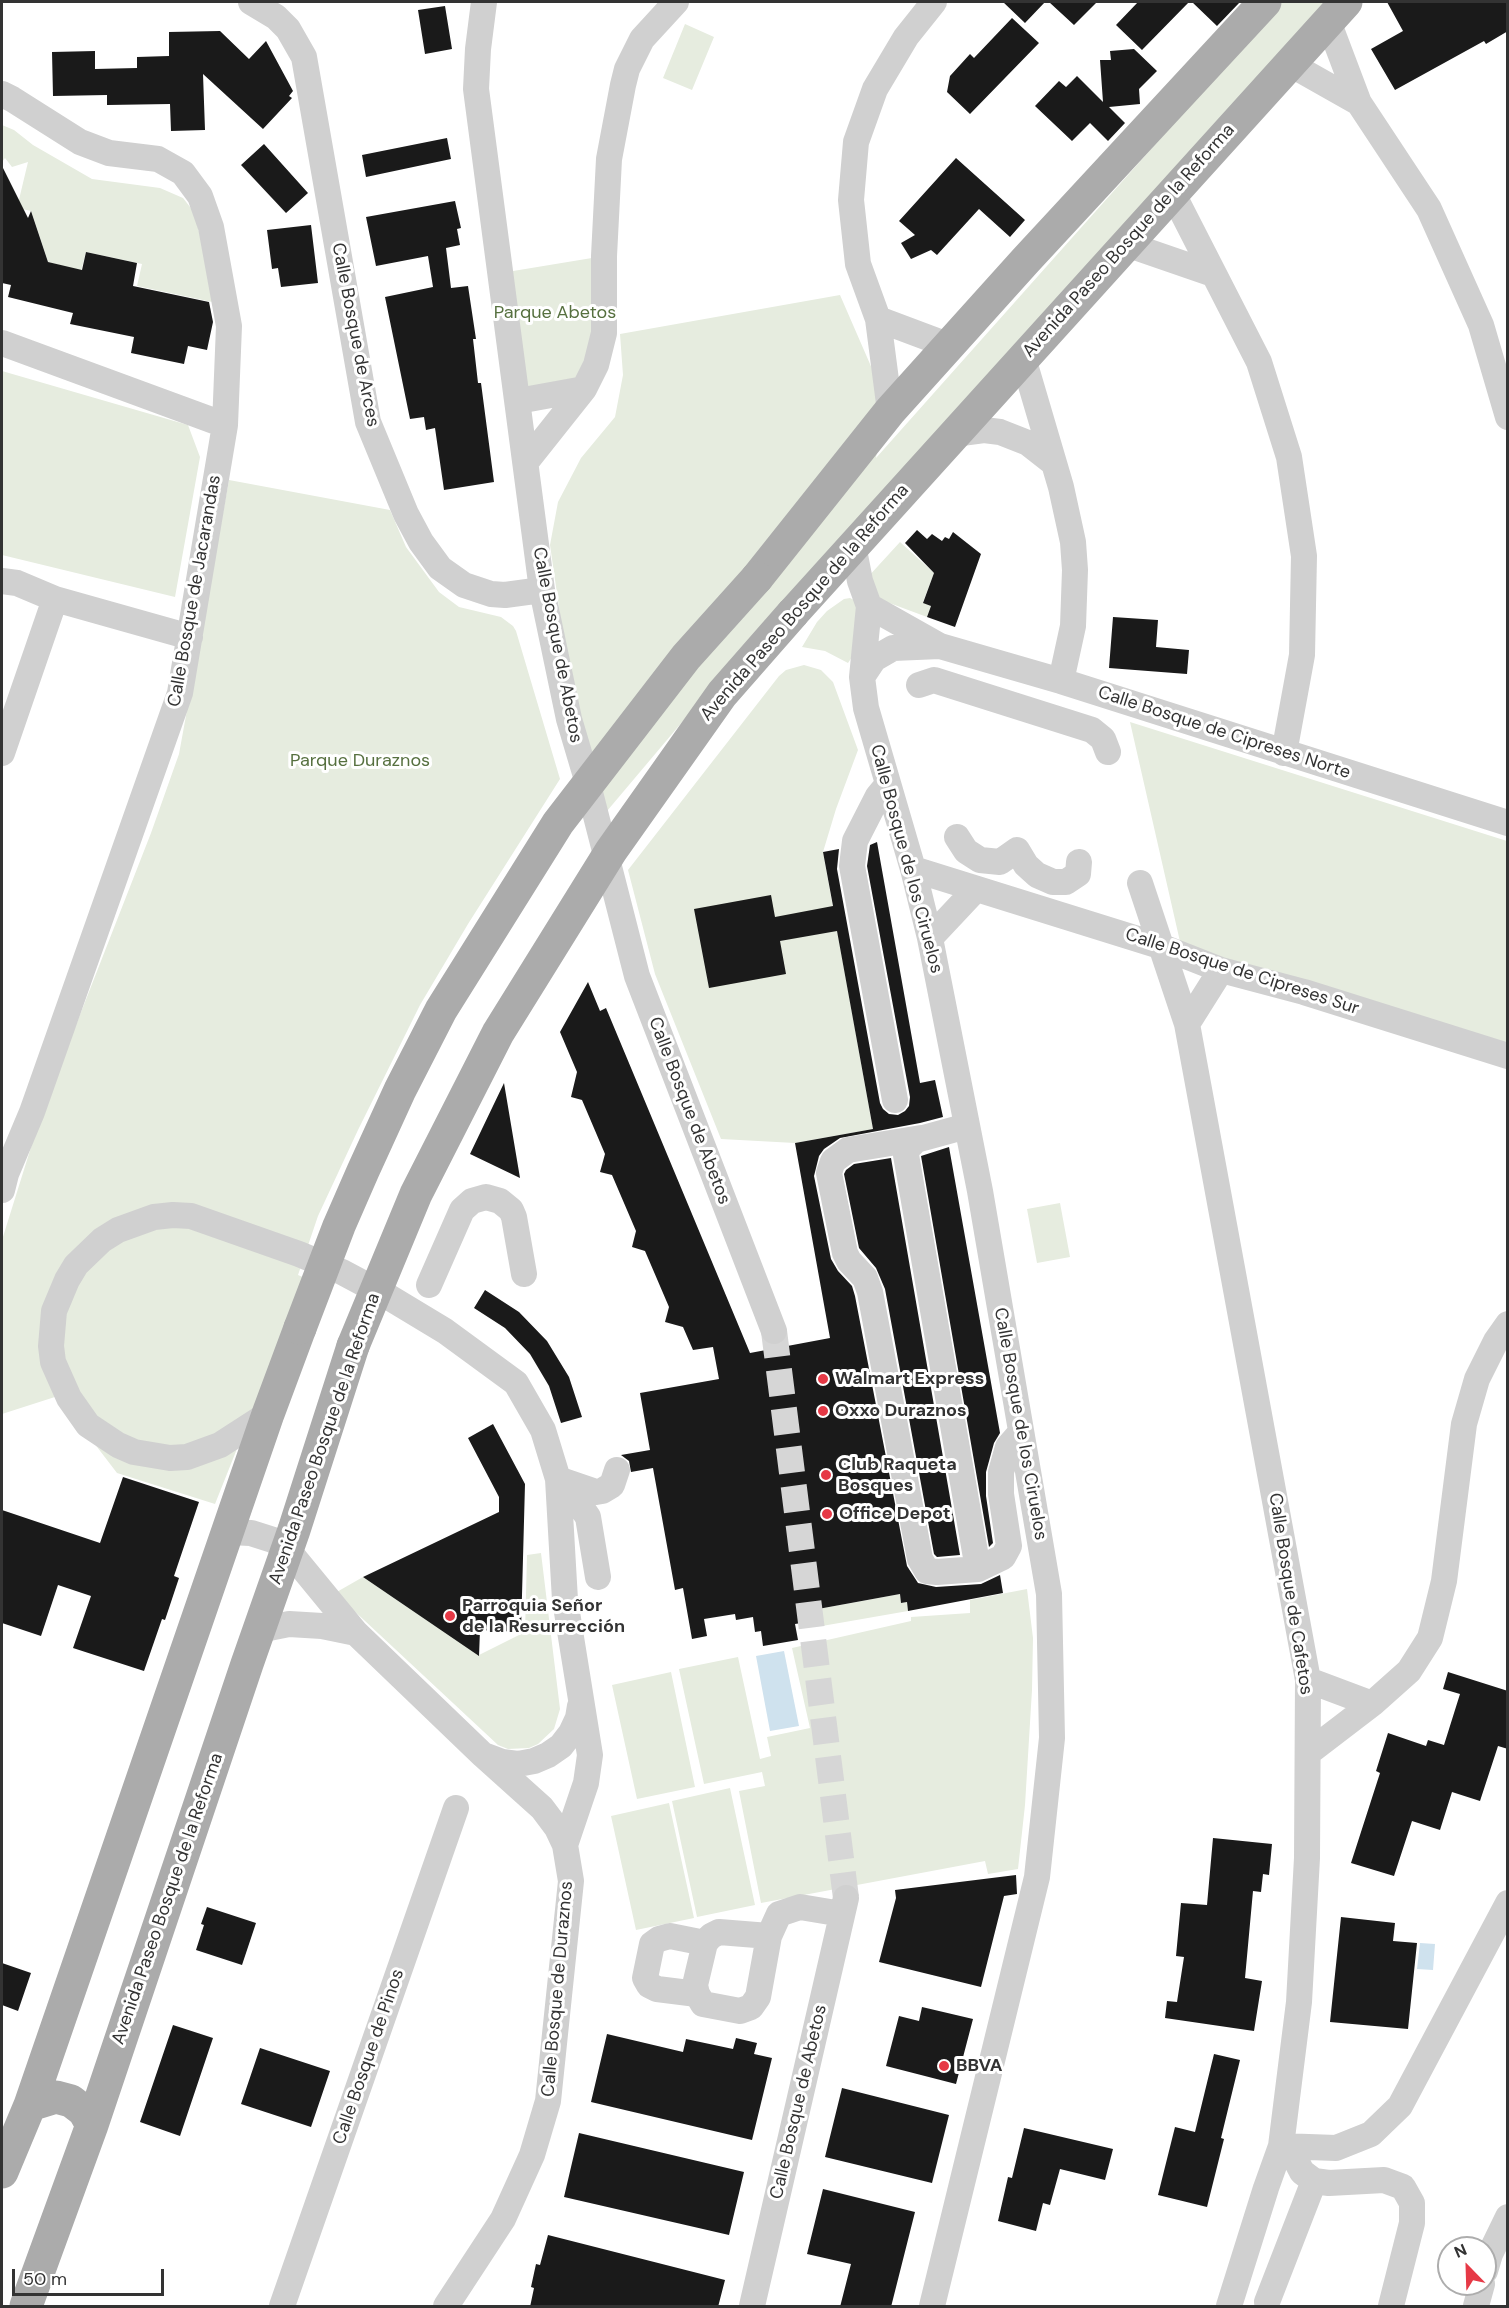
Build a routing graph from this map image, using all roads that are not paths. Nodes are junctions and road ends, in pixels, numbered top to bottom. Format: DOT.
graph roads {
  1 [pos="251,2"];
  2 [pos="484,2"];
  3 [pos="676,2"];
  4 [pos="934,2"];
  5 [pos="1265,2"];
  6 [pos="1337,11"];
  7 [pos="1290,64"];
  8 [pos="2,94"];
  9 [pos="1359,103"];
  10 [pos="1173,194"];
  11 [pos="1126,244"];
  12 [pos="1213,274"];
  13 [pos="878,319"];
  14 [pos="2,343"];
  15 [pos="950,346"];
  16 [pos="1023,358"];
  17 [pos="584,389"];
  18 [pos="518,401"];
  19 [pos="890,411"];
  20 [pos="1508,417"];
  21 [pos="225,424"];
  22 [pos="954,434"];
  23 [pos="1051,461"];
  24 [pos="526,462"];
  25 [pos="853,545"];
  26 [pos="2,580"];
  27 [pos="542,590"];
  28 [pos="55,599"];
  29 [pos="869,606"];
  30 [pos="190,637"];
  31 [pos="940,646"];
  32 [pos="972,655"];
  33 [pos="862,676"];
  34 [pos="1062,681"];
  35 [pos="919,685"];
  36 [pos="974,692"];
  37 [pos="1108,752"];
  38 [pos="2,753"];
  39 [pos="1284,753"];
  40 [pos="888,784"];
  41 [pos="1508,823"];
  42 [pos="957,837"];
  43 [pos="1079,862"];
  44 [pos="913,869"];
  45 [pos="1140,883"];
  46 [pos="976,889"];
  47 [pos="930,938"];
  48 [pos="1160,946"];
  49 [pos="1221,970"];
  50 [pos="1187,1024"];
  51 [pos="1508,1056"];
  52 [pos="895,1100"];
  53 [pos="967,1126"];
  54 [pos="921,1138"];
  55 [pos="2,1190"];
  56 [pos="524,1274"];
  57 [pos="429,1285"];
  58 [pos="1508,1324"];
  59 [pos="774,1331"];
  60 [pos="268,1414"];
  61 [pos="1021,1432"];
  62 [pos="617,1470"];
  63 [pos="558,1487"];
  64 [pos="228,1532"];
  65 [pos="287,1549"];
  66 [pos="978,1569"];
  67 [pos="598,1577"];
  68 [pos="259,1630"];
  69 [pos="356,1633"];
  70 [pos="1308,1680"];
  71 [pos="579,1699"];
  72 [pos="1372,1704"];
  73 [pos="1308,1753"];
  74 [pos="483,1755"];
  75 [pos="456,1808"];
  76 [pos="565,1845"];
  77 [pos="1508,1903"];
  78 [pos="770,1936"];
  79 [pos="705,1943"];
  80 [pos="697,1994"];
  81 [pos="30,2105"];
  82 [pos="92,2125"];
  83 [pos="1285,2146"];
  84 [pos="3,2164"];
  85 [pos="1314,2181"];
  86 [pos="1508,2217"];
  87 [pos="1497,2240"];
  88 [pos="1267,2302"];
  89 [pos="26,2307"];
  90 [pos="282,2307"];
  91 [pos="446,2307"];
  92 [pos="752,2307"];
  93 [pos="932,2307"];
  94 [pos="1229,2307"];
  95 [pos="1390,2307"];
  1 -- 27 [label="street, Calle Bosque de Arces"];
  2 -- 18 [label="street, Calle Bosque de Abetos"];
  3 -- 17 [label="street"];
  4 -- 13 [label="street"];
  5 -- 15 [label="main road"];
  6 -- 7 [label="main road, Avenida Paseo Bosque de la Reforma"];
  6 -- 9 [label="street"];
  7 -- 9 [label="street"];
  7 -- 10 [label="main road, Avenida Paseo Bosque de la Reforma"];
  8 -- 21 [label="street, Calle Bosque de Jacarandas"];
  9 -- 20 [label="street"];
  10 -- 11 [label="main road, Avenida Paseo Bosque de la Reforma"];
  10 -- 12 [label="street"];
  11 -- 12 [label="street"];
  11 -- 16 [label="main road, Avenida Paseo Bosque de la Reforma"];
  12 -- 39 [label="street"];
  13 -- 15 [label="street"];
  13 -- 19 [label="street"];
  14 -- 21 [label="street"];
  15 -- 19 [label="main road"];
  16 -- 22 [label="main road, Avenida Paseo Bosque de la Reforma"];
  16 -- 23 [label="street"];
  17 -- 18 [label="street"];
  17 -- 24 [label="street"];
  18 -- 24 [label="street, Calle Bosque de Abetos"];
  19 -- 60 [label="main road, bridge"];
  21 -- 30 [label="street, Calle Bosque de Jacarandas"];
  22 -- 23 [label="street"];
  22 -- 25 [label="main road, Avenida Paseo Bosque de la Reforma"];
  23 -- 34 [label="street"];
  24 -- 27 [label="street, Calle Bosque de Abetos"];
  25 -- 29 [label="street, Calle Bosque de los Ciruelos"];
  25 -- 65 [label="main road, Avenida Paseo Bosque de la Reforma, bridge"];
  26 -- 28 [label="street"];
  27 -- 59 [label="street, Calle Bosque de Abetos"];
  28 -- 30 [label="street"];
  28 -- 38 [label="street"];
  29 -- 31 [label="street, Calle Bosque de Cipreses Norte"];
  29 -- 33 [label="street, Calle Bosque de los Ciruelos"];
  30 -- 55 [label="street, Calle Bosque de Jacarandas"];
  31 -- 32 [label="street, Calle Bosque de Cipreses Norte"];
  31 -- 33 [label="street, Calle Bosque de Cipreses Norte"];
  32 -- 34 [label="street, Calle Bosque de Cipreses Norte"];
  32 -- 36 [label="street"];
  33 -- 40 [label="street, Calle Bosque de los Ciruelos"];
  34 -- 39 [label="street, Calle Bosque de Cipreses Norte"];
  35 -- 36 [label="street"];
  36 -- 37 [label="street"];
  39 -- 41 [label="street, Calle Bosque de Cipreses Norte"];
  40 -- 44 [label="street, Calle Bosque de los Ciruelos"];
  40 -- 52 [label="street"];
  42 -- 43 [label="street"];
  44 -- 46 [label="street, Calle Bosque de Cipreses Sur"];
  44 -- 47 [label="street, Calle Bosque de los Ciruelos"];
  45 -- 48 [label="street, Calle Bosque de Cafetos"];
  46 -- 47 [label="street"];
  46 -- 48 [label="street, Calle Bosque de Cipreses Sur"];
  47 -- 53 [label="street, Calle Bosque de los Ciruelos"];
  48 -- 49 [label="street, Calle Bosque de Cipreses Sur"];
  48 -- 50 [label="street, Calle Bosque de Cafetos"];
  49 -- 50 [label="street"];
  49 -- 51 [label="street, Calle Bosque de Cipreses Sur"];
  50 -- 70 [label="street, Calle Bosque de Cafetos"];
  53 -- 54 [label="street"];
  53 -- 61 [label="street, Calle Bosque de los Ciruelos"];
  54 -- 66 [label="street"];
  54 -- 66 [label="street"];
  56 -- 57 [label="street"];
  58 -- 72 [label="street"];
  60 -- 63 [label="street, Calle Bosque de Duraznos"];
  60 -- 64 [label="main road"];
  61 -- 66 [label="street"];
  61 -- 93 [label="street, Calle Bosque de los Ciruelos"];
  62 -- 63 [label="street"];
  63 -- 67 [label="street"];
  63 -- 71 [label="street, Calle Bosque de Duraznos"];
  64 -- 65 [label="street"];
  64 -- 81 [label="main road"];
  65 -- 68 [label="main road, Avenida Paseo Bosque de la Reforma"];
  65 -- 69 [label="street"];
  68 -- 69 [label="street"];
  68 -- 82 [label="main road, Avenida Paseo Bosque de la Reforma"];
  69 -- 74 [label="street"];
  70 -- 72 [label="street"];
  70 -- 73 [label="street, Calle Bosque de Cafetos"];
  71 -- 74 [label="street"];
  71 -- 76 [label="street, Calle Bosque de Duraznos"];
  72 -- 73 [label="street"];
  73 -- 83 [label="street, Calle Bosque de Cafetos"];
  74 -- 76 [label="street"];
  75 -- 90 [label="street, Calle Bosque de Pinos"];
  76 -- 91 [label="street, Calle Bosque de Duraznos"];
  77 -- 83 [label="street"];
  78 -- 79 [label="street"];
  78 -- 80 [label="street"];
  78 -- 92 [label="street, Calle Bosque de Abetos"];
  79 -- 80 [label="street"];
  79 -- 80 [label="street"];
  81 -- 82 [label="main road"];
  81 -- 84 [label="main road"];
  82 -- 89 [label="main road, Avenida Paseo Bosque de la Reforma"];
  83 -- 85 [label="street"];
  83 -- 94 [label="street, Calle Bosque de Cafetos"];
  85 -- 88 [label="street"];
  85 -- 95 [label="street"];
  86 -- 87 [label="street"];
}
